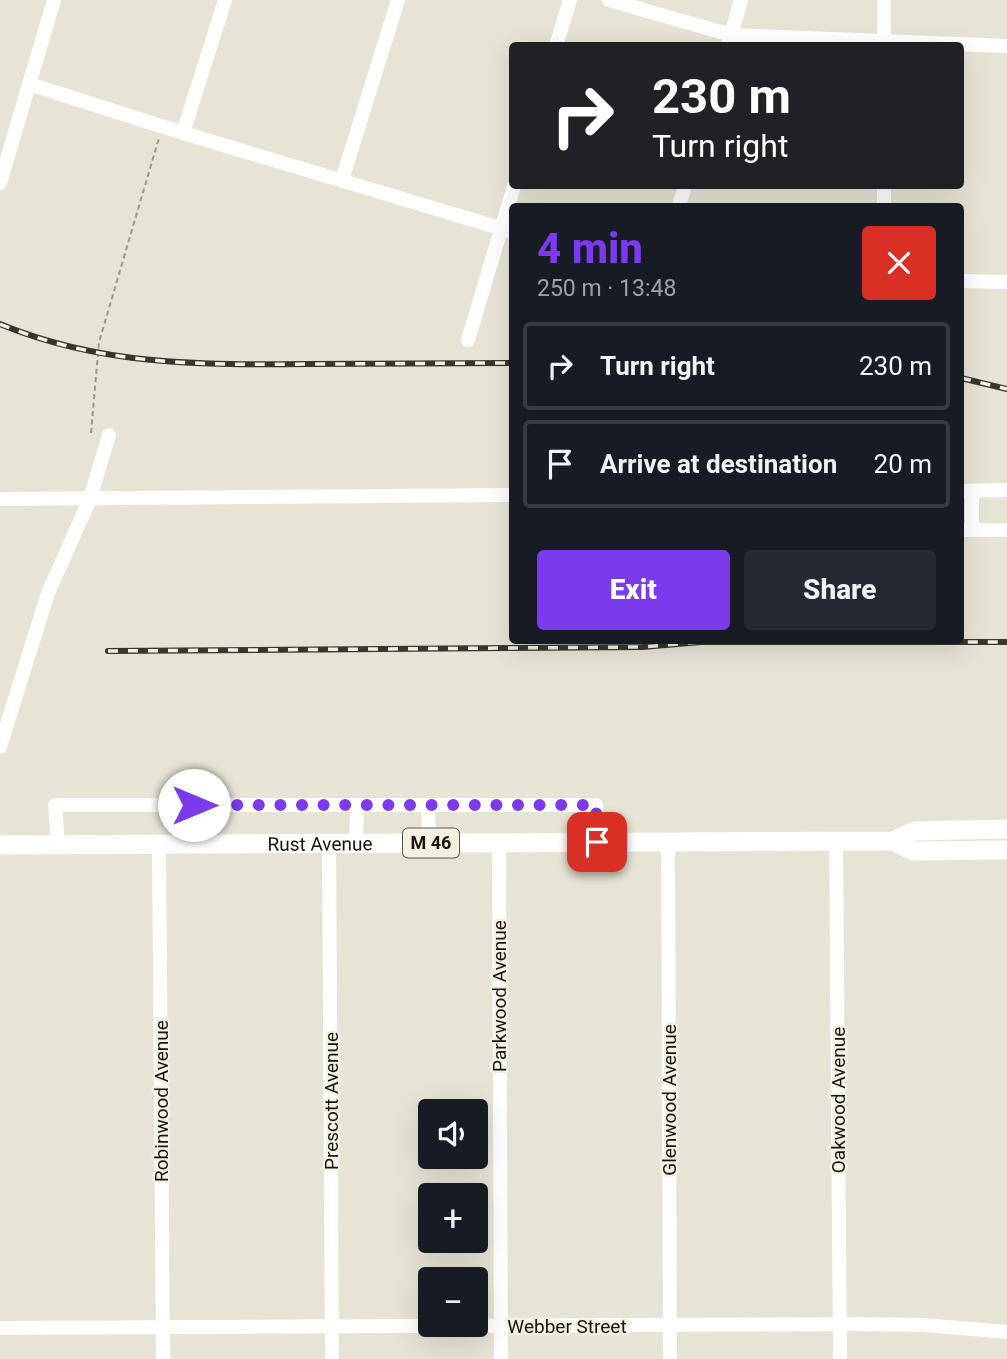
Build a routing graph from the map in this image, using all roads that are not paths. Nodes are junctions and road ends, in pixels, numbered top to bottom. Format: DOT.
graph roads {
  1 [pos="54,0"];
  2 [pos="225,0"];
  3 [pos="398,0"];
  4 [pos="570,0"];
  5 [pos="609,0"];
  6 [pos="741,0"];
  7 [pos="884,0"];
  8 [pos="730,40"];
  9 [pos="557,42"];
  10 [pos="833,42"];
  11 [pos="884,42"];
  12 [pos="964,45"];
  13 [pos="1007,46"];
  14 [pos="29,84"];
  15 [pos="183,133"];
  16 [pos="1,175"];
  17 [pos="342,180"];
  18 [pos="507,230"];
  19 [pos="964,281"];
  20 [pos="1007,282"];
  21 [pos="468,340"];
  22 [pos="109,435"];
  23 [pos="967,491"];
  24 [pos="1007,491"];
  25 [pos="509,495"];
  26 [pos="0,499"];
  27 [pos="90,499"];
  28 [pos="966,530"];
  29 [pos="1007,530"];
  30 [pos="0,747"];
  31 [pos="194,805"];
  32 [pos="357,805"];
  33 [pos="428,805"];
  34 [pos="1007,829"];
  35 [pos="836,840"];
  36 [pos="668,841"];
  37 [pos="893,841"];
  38 [pos="329,842"];
  39 [pos="356,842"];
  40 [pos="499,842"];
  41 [pos="597,842"];
  42 [pos="429,843"];
  43 [pos="58,844"];
  44 [pos="159,844"];
  45 [pos="195,844"];
  46 [pos="0,845"];
  47 [pos="1007,850"];
  48 [pos="840,1324"];
  49 [pos="670,1325"];
  50 [pos="501,1326"];
  51 [pos="162,1327"];
  52 [pos="0,1328"];
  53 [pos="332,1328"];
  54 [pos="1007,1332"];
  55 [pos="163,1359"];
  56 [pos="332,1359"];
  57 [pos="501,1359"];
  58 [pos="670,1359"];
  59 [pos="840,1359"];
  1 -- 14 [label="street"];
  2 -- 15 [label="street"];
  3 -- 17 [label="street"];
  4 -- 9 [label="street"];
  5 -- 8 [label="street"];
  6 -- 8 [label="street"];
  7 -- 11 [label="street"];
  8 -- 10 [label="street"];
  12 -- 13 [label="street"];
  14 -- 15 [label="street"];
  14 -- 16 [label="street"];
  15 -- 17 [label="street"];
  17 -- 18 [label="street"];
  18 -- 21 [label="street"];
  19 -- 20 [label="street"];
  22 -- 27 [label="street"];
  23 -- 24 [label="street"];
  23 -- 28 [label="street"];
  25 -- 27 [label="street"];
  26 -- 27 [label="street"];
  27 -- 30 [label="street"];
  28 -- 29 [label="street"];
  31 -- 32 [label="street"];
  31 -- 43 [label="street"];
  31 -- 45 [label="street"];
  32 -- 33 [label="street"];
  32 -- 39 [label="street"];
  33 -- 41 [label="street"];
  33 -- 42 [label="street"];
  34 -- 37 [label="highway, Rust Avenue / M 46"];
  35 -- 36 [label="highway, Rust Avenue / M 46"];
  35 -- 37 [label="highway, Rust Avenue / M 46"];
  35 -- 48 [label="street, Oakwood Avenue"];
  36 -- 41 [label="highway, Rust Avenue / M 46"];
  36 -- 49 [label="street, Glenwood Avenue"];
  37 -- 47 [label="highway, Rust Avenue / M 46"];
  38 -- 39 [label="highway, Rust Avenue / M 46"];
  38 -- 45 [label="highway, Rust Avenue / M 46"];
  38 -- 53 [label="street, Prescott Avenue"];
  39 -- 42 [label="highway, Rust Avenue / M 46"];
  40 -- 41 [label="highway, Rust Avenue / M 46"];
  40 -- 42 [label="highway, Rust Avenue / M 46"];
  40 -- 50 [label="street, Parkwood Avenue"];
  43 -- 44 [label="highway, Rust Avenue / M 46"];
  43 -- 46 [label="highway, Rust Avenue / M 46"];
  44 -- 45 [label="highway, Rust Avenue / M 46"];
  44 -- 51 [label="street, Robinwood Avenue"];
  48 -- 49 [label="street, Webber Street"];
  48 -- 54 [label="street, Webber Street"];
  48 -- 59 [label="street, Oakwood Avenue"];
  49 -- 50 [label="street, Webber Street"];
  49 -- 58 [label="street, Glenwood Avenue"];
  50 -- 53 [label="street, Webber Street"];
  50 -- 57 [label="street, Parkwood Avenue"];
  51 -- 52 [label="street, Webber Street"];
  51 -- 53 [label="street, Webber Street"];
  51 -- 55 [label="street, Robinwood Avenue"];
  53 -- 56 [label="street, Prescott Avenue"];
}
